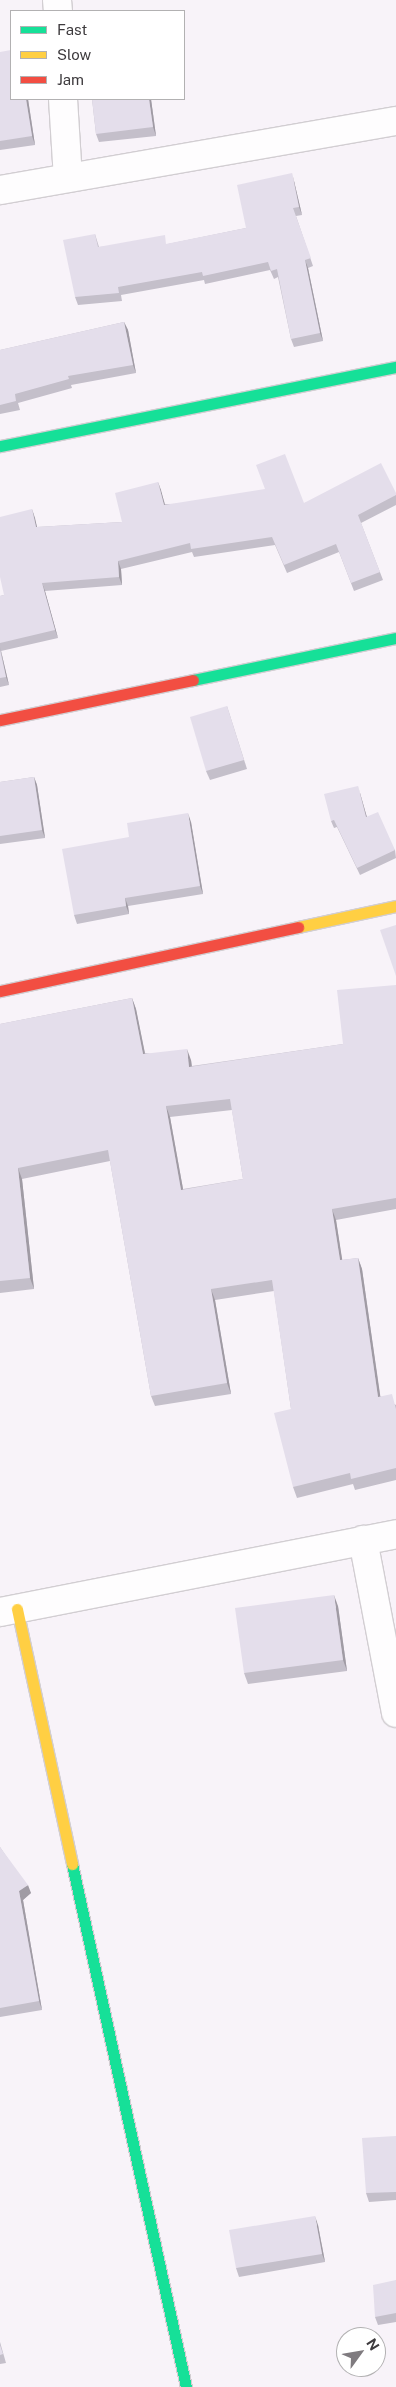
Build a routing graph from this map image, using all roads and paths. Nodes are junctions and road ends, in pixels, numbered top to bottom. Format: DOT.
graph roads {
  1 [pos="63,100"];
  2 [pos="396,121"];
  3 [pos="68,178"];
  4 [pos="0,190"];
  5 [pos="396,366"];
  6 [pos="0,446"];
  7 [pos="396,638"];
  8 [pos="0,720"];
  9 [pos="396,906"];
  10 [pos="0,992"];
  11 [pos="396,1534"];
  12 [pos="363,1540"];
  13 [pos="8,1611"];
  14 [pos="396,1713"];
  15 [pos="186,2387"];
  1 -- 3 [label="street"];
  2 -- 3 [label="street"];
  3 -- 4 [label="street"];
  5 -- 6 [label="street"];
  7 -- 8 [label="street"];
  9 -- 10 [label="street"];
  11 -- 12 [label="street"];
  12 -- 13 [label="street"];
  12 -- 14 [label="street"];
  13 -- 15 [label="street"];
}
